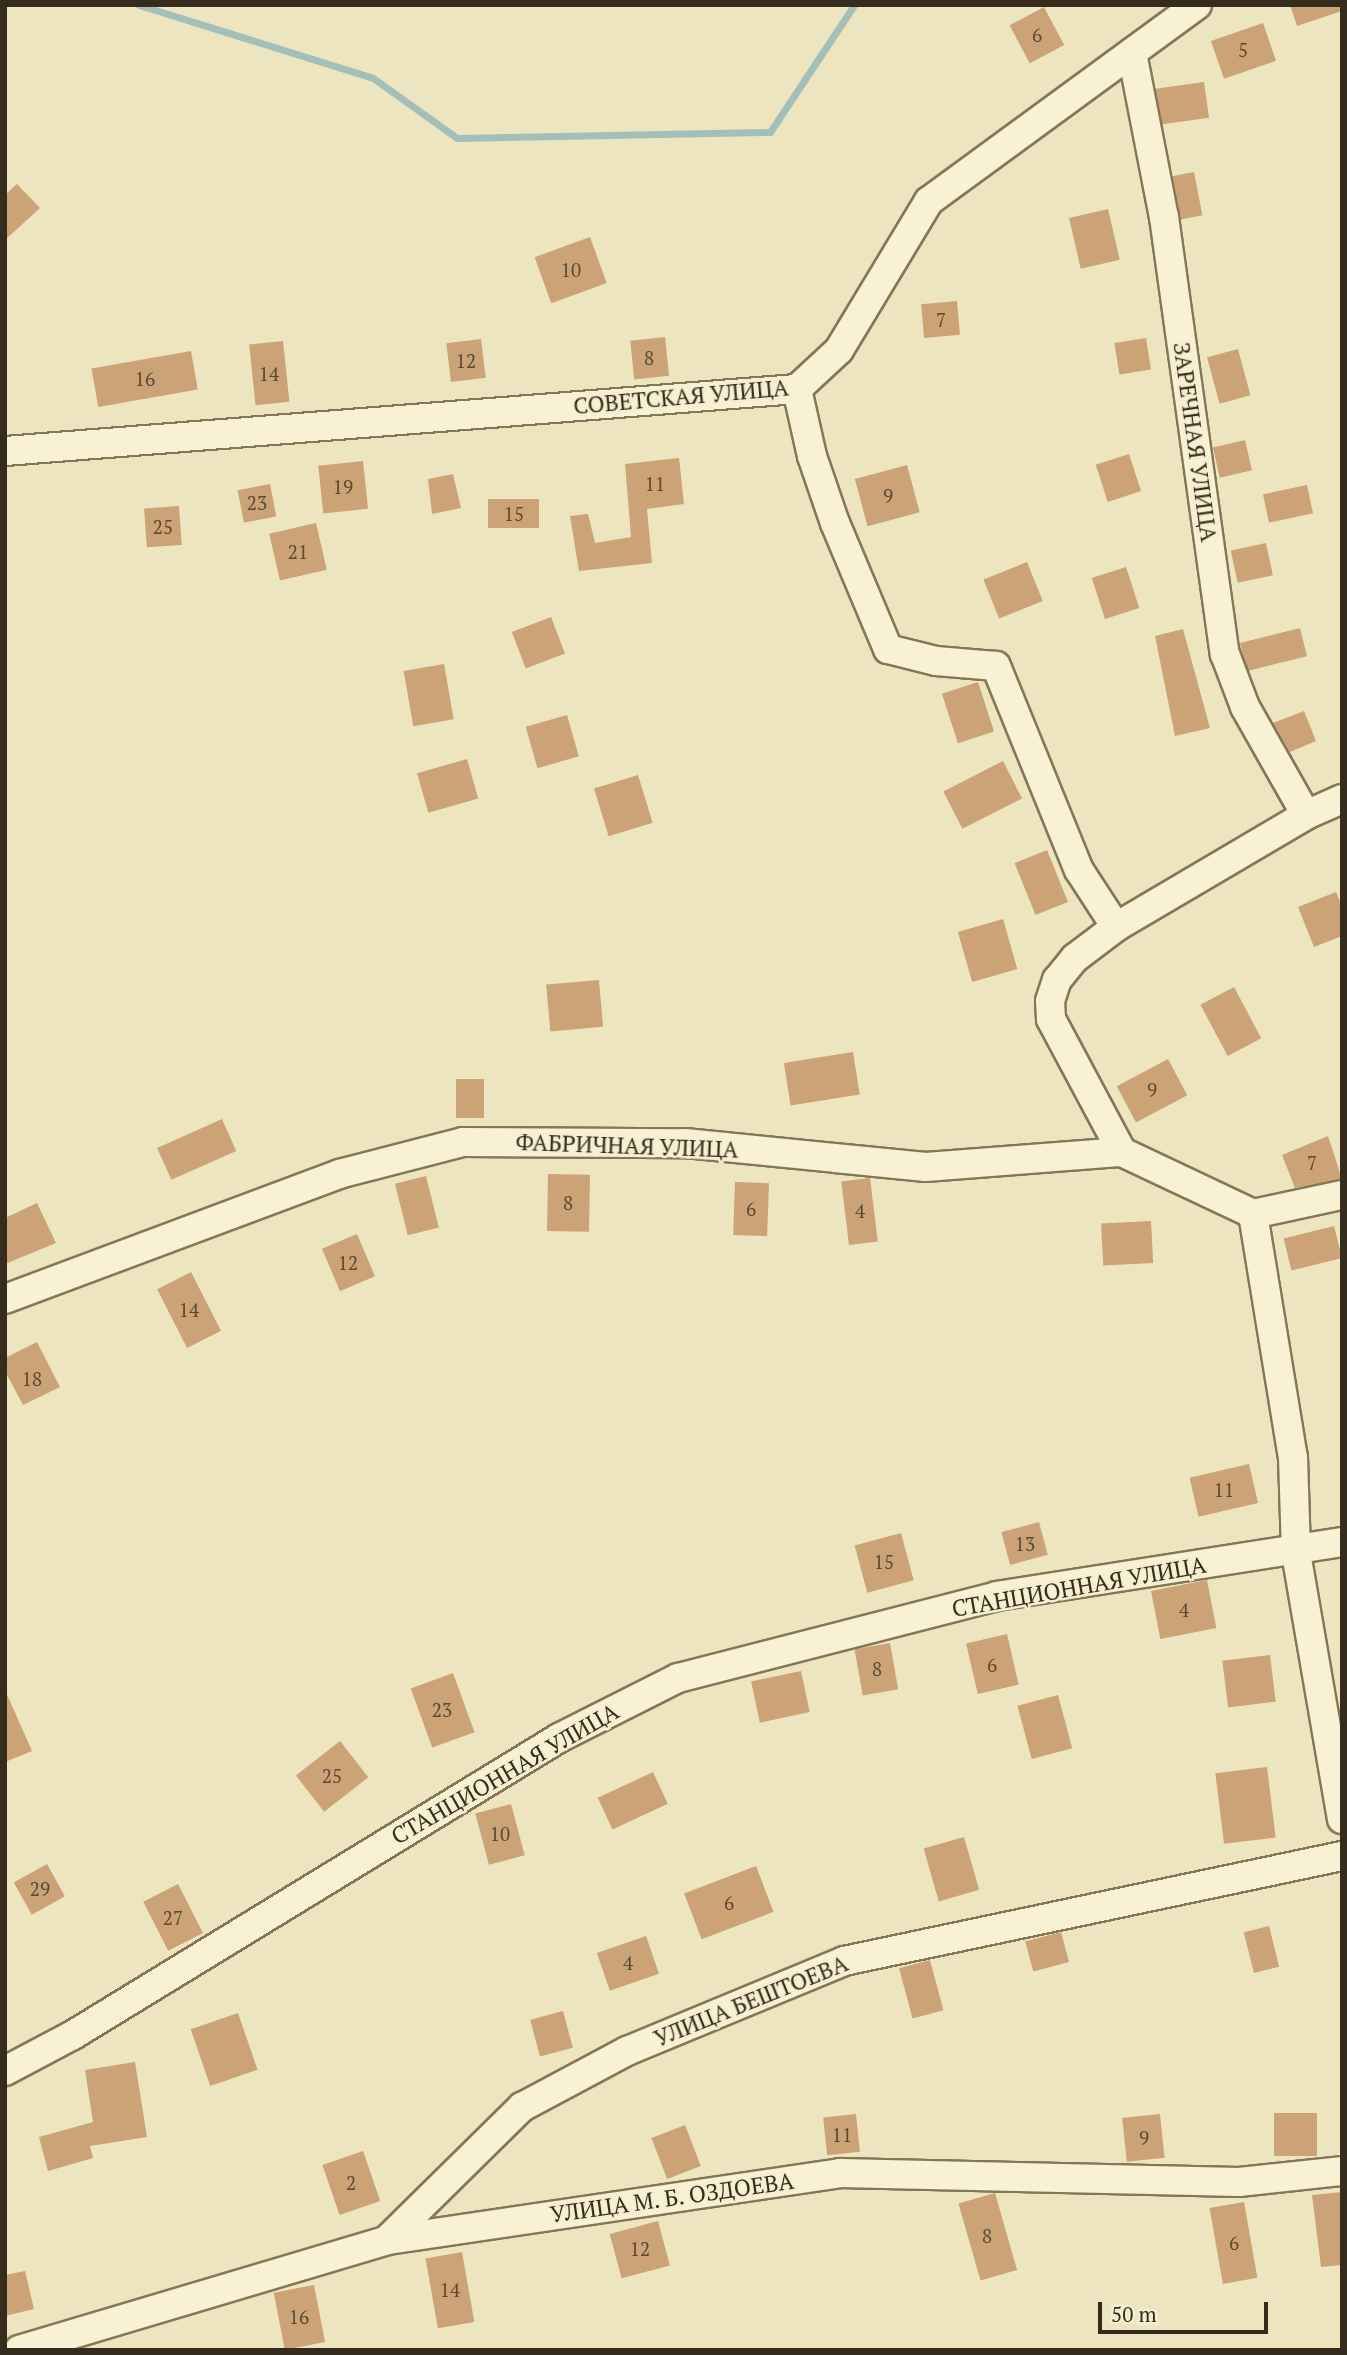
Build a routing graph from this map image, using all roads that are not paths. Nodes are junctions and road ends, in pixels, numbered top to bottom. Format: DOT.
graph roads {
  1 [pos="1197,5"];
  2 [pos="1132,53"];
  3 [pos="797,389"];
  4 [pos="5,451"];
  5 [pos="1342,799"];
  6 [pos="1306,815"];
  7 [pos="1116,927"];
  8 [pos="1122,1152"];
  9 [pos="1342,1195"];
  10 [pos="1253,1214"];
  11 [pos="5,1299"];
  12 [pos="1342,1542"];
  13 [pos="1296,1553"];
  14 [pos="1342,1819"];
  15 [pos="1342,1856"];
  16 [pos="5,2071"];
  17 [pos="1342,2171"];
  18 [pos="387,2240"];
  19 [pos="19,2350"];
  1 -- 2 [label="street, СОВЕТСКАЯ УЛИЦА"];
  2 -- 3 [label="street, СОВЕТСКАЯ УЛИЦА"];
  2 -- 6 [label="street, ЗАРЕЧНАЯ УЛИЦА"];
  3 -- 4 [label="street, СОВЕТСКАЯ УЛИЦА"];
  3 -- 7 [label="street"];
  5 -- 6 [label="street"];
  6 -- 7 [label="street"];
  7 -- 8 [label="street"];
  8 -- 10 [label="street, ФАБРИЧНАЯ УЛИЦА"];
  8 -- 11 [label="street, ФАБРИЧНАЯ УЛИЦА"];
  9 -- 10 [label="street"];
  10 -- 13 [label="street"];
  12 -- 13 [label="street, СТАНЦИОННАЯ УЛИЦА"];
  13 -- 14 [label="street"];
  13 -- 16 [label="street, СТАНЦИОННАЯ УЛИЦА"];
  15 -- 18 [label="street, УЛИЦА БЕШТОЕВА"];
  17 -- 18 [label="street, УЛИЦА М. Б. ОЗДОЕВА"];
  18 -- 19 [label="street, УЛИЦА М. Б. ОЗДОЕВА"];
}
